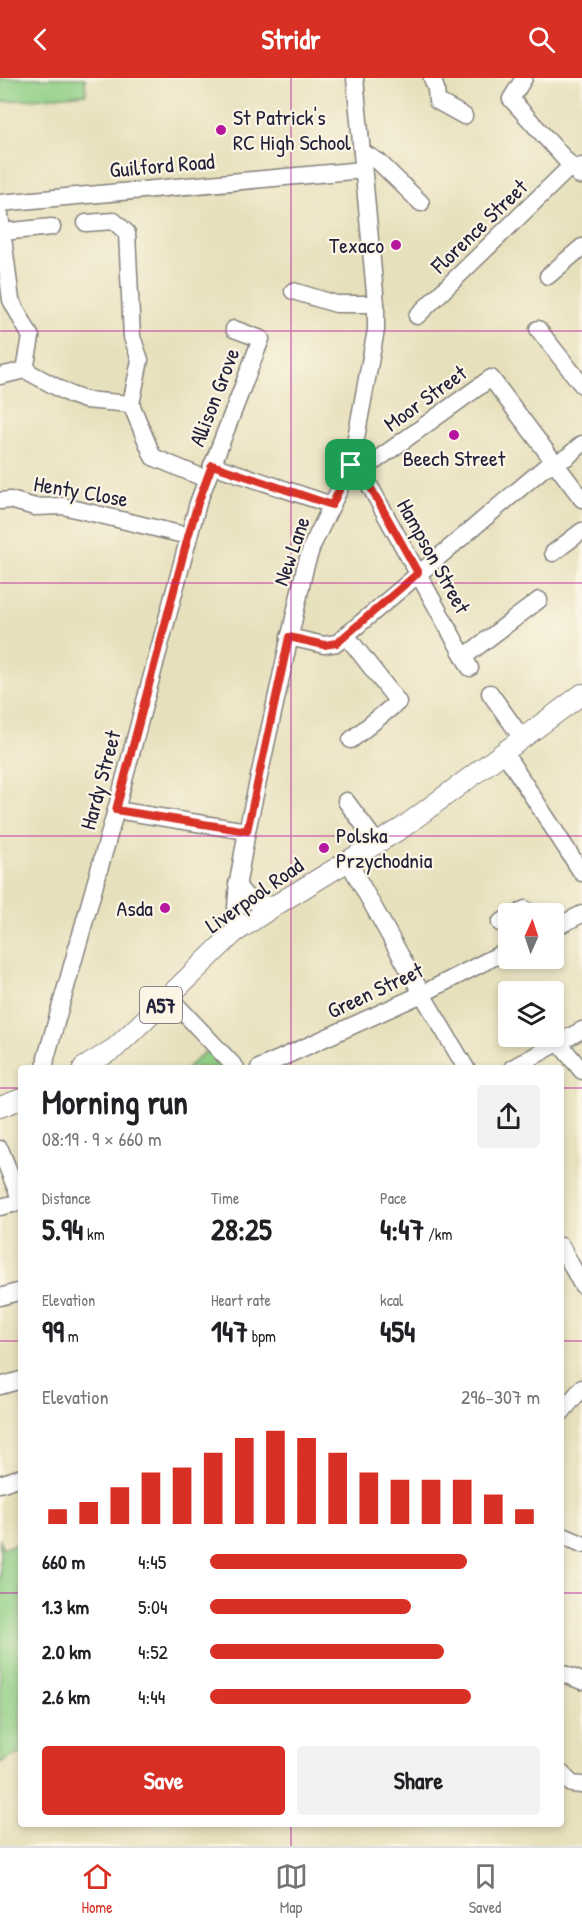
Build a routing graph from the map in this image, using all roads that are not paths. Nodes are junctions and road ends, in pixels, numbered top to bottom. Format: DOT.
graph roads {
  1 [pos="356,78"];
  2 [pos="432,78"];
  3 [pos="524,78"];
  4 [pos="464,116"];
  5 [pos="362,152"];
  6 [pos="363,170"];
  7 [pos="579,171"];
  8 [pos="0,203"];
  9 [pos="421,203"];
  10 [pos="0,214"];
  11 [pos="86,223"];
  12 [pos="52,227"];
  13 [pos="2,232"];
  14 [pos="582,248"];
  15 [pos="548,276"];
  16 [pos="293,291"];
  17 [pos="376,304"];
  18 [pos="417,316"];
  19 [pos="234,329"];
  20 [pos="538,329"];
  21 [pos="25,370"];
  22 [pos="0,376"];
  23 [pos="582,385"];
  24 [pos="131,404"];
  25 [pos="582,444"];
  26 [pos="555,463"];
  27 [pos="354,465"];
  28 [pos="209,472"];
  29 [pos="582,499"];
  30 [pos="0,501"];
  31 [pos="332,505"];
  32 [pos="582,531"];
  33 [pos="188,537"];
  34 [pos="553,553"];
  35 [pos="418,573"];
  36 [pos="528,604"];
  37 [pos="346,635"];
  38 [pos="289,637"];
  39 [pos="490,693"];
  40 [pos="582,694"];
  41 [pos="522,738"];
  42 [pos="351,740"];
  43 [pos="504,752"];
  44 [pos="346,801"];
  45 [pos="116,810"];
  46 [pos="239,830"];
  47 [pos="377,843"];
  48 [pos="348,861"];
  49 [pos="582,873"];
  50 [pos="237,884"];
  51 [pos="276,904"];
  52 [pos="582,914"];
  53 [pos="564,923"];
  54 [pos="234,933"];
  55 [pos="498,955"];
  56 [pos="422,994"];
  57 [pos="169,997"];
  58 [pos="582,1030"];
  59 [pos="564,1040"];
  60 [pos="551,1047"];
  61 [pos="562,1047"];
  62 [pos="45,1065"];
  63 [pos="88,1065"];
  64 [pos="233,1065"];
  65 [pos="266,1065"];
  66 [pos="464,1065"];
  67 [pos="518,1065"];
  68 [pos="582,1071"];
  69 [pos="18,1100"];
  70 [pos="0,1107"];
  71 [pos="9,1158"];
  72 [pos="18,1190"];
  73 [pos="18,1202"];
  74 [pos="0,1207"];
  75 [pos="564,1249"];
  76 [pos="577,1263"];
  77 [pos="582,1286"];
  78 [pos="18,1292"];
  79 [pos="0,1297"];
  80 [pos="18,1381"];
  81 [pos="0,1386"];
  82 [pos="582,1388"];
  83 [pos="564,1409"];
  84 [pos="18,1479"];
  85 [pos="0,1484"];
  86 [pos="564,1536"];
  87 [pos="582,1544"];
  88 [pos="564,1674"];
  89 [pos="582,1681"];
  90 [pos="564,1776"];
  91 [pos="582,1785"];
  1 -- 5 [label="street, New Lane"];
  2 -- 4 [label="street"];
  3 -- 7 [label="street"];
  5 -- 6 [label="street, New Lane"];
  5 -- 9 [label="street"];
  6 -- 8 [label="street, Guilford Road"];
  6 -- 17 [label="street, New Lane"];
  7 -- 18 [label="street, Florence Street"];
  10 -- 13 [label="street"];
  11 -- 24 [label="street"];
  12 -- 13 [label="street"];
  13 -- 21 [label="street"];
  14 -- 15 [label="street"];
  16 -- 17 [label="street"];
  17 -- 27 [label="street, New Lane"];
  19 -- 28 [label="street, Allison Grove"];
  20 -- 23 [label="street"];
  21 -- 22 [label="street"];
  21 -- 24 [label="street"];
  24 -- 28 [label="street"];
  25 -- 26 [label="street"];
  26 -- 27 [label="street, Moor Street"];
  26 -- 29 [label="street"];
  26 -- 35 [label="street"];
  27 -- 31 [label="street, New Lane"];
  27 -- 35 [label="street, Hampson Street"];
  28 -- 31 [label="street"];
  28 -- 33 [label="street, Hardy Street"];
  30 -- 33 [label="street, Henty Close"];
  31 -- 38 [label="street, New Lane"];
  32 -- 34 [label="street"];
  33 -- 45 [label="street, Hardy Street"];
  35 -- 36 [label="street, Hampson Street"];
  35 -- 37 [label="street"];
  37 -- 38 [label="street"];
  37 -- 42 [label="street"];
  38 -- 46 [label="street, New Lane"];
  39 -- 41 [label="street"];
  40 -- 41 [label="main road, Liverpool Road / A57"];
  41 -- 43 [label="main road, Liverpool Road / A57"];
  43 -- 47 [label="main road, Liverpool Road / A57"];
  43 -- 49 [label="street"];
  44 -- 47 [label="street"];
  45 -- 46 [label="street"];
  45 -- 62 [label="street, Hardy Street"];
  46 -- 50 [label="street, New Lane"];
  47 -- 48 [label="main road, Liverpool Road / A57"];
  48 -- 51 [label="main road, Liverpool Road / A57"];
  48 -- 56 [label="street"];
  50 -- 51 [label="street"];
  50 -- 54 [label="street, New Lane"];
  51 -- 54 [label="main road, Liverpool Road / A57"];
  52 -- 53 [label="street"];
  54 -- 57 [label="main road, Liverpool Road / A57"];
  55 -- 56 [label="street, Green Street"];
  56 -- 65 [label="street, Green Street"];
  56 -- 66 [label="street"];
  57 -- 63 [label="main road, Liverpool Road / A57"];
  57 -- 64 [label="street"];
  58 -- 59 [label="street"];
  60 -- 67 [label="street"];
  61 -- 68 [label="street"];
  69 -- 70 [label="main road"];
  71 -- 72 [label="street"];
  73 -- 74 [label="street"];
  75 -- 76 [label="street"];
  76 -- 77 [label="street"];
  78 -- 79 [label="street"];
  80 -- 81 [label="street"];
  82 -- 83 [label="street"];
  84 -- 85 [label="street"];
  86 -- 87 [label="street"];
  88 -- 89 [label="street"];
  90 -- 91 [label="street"];
}
